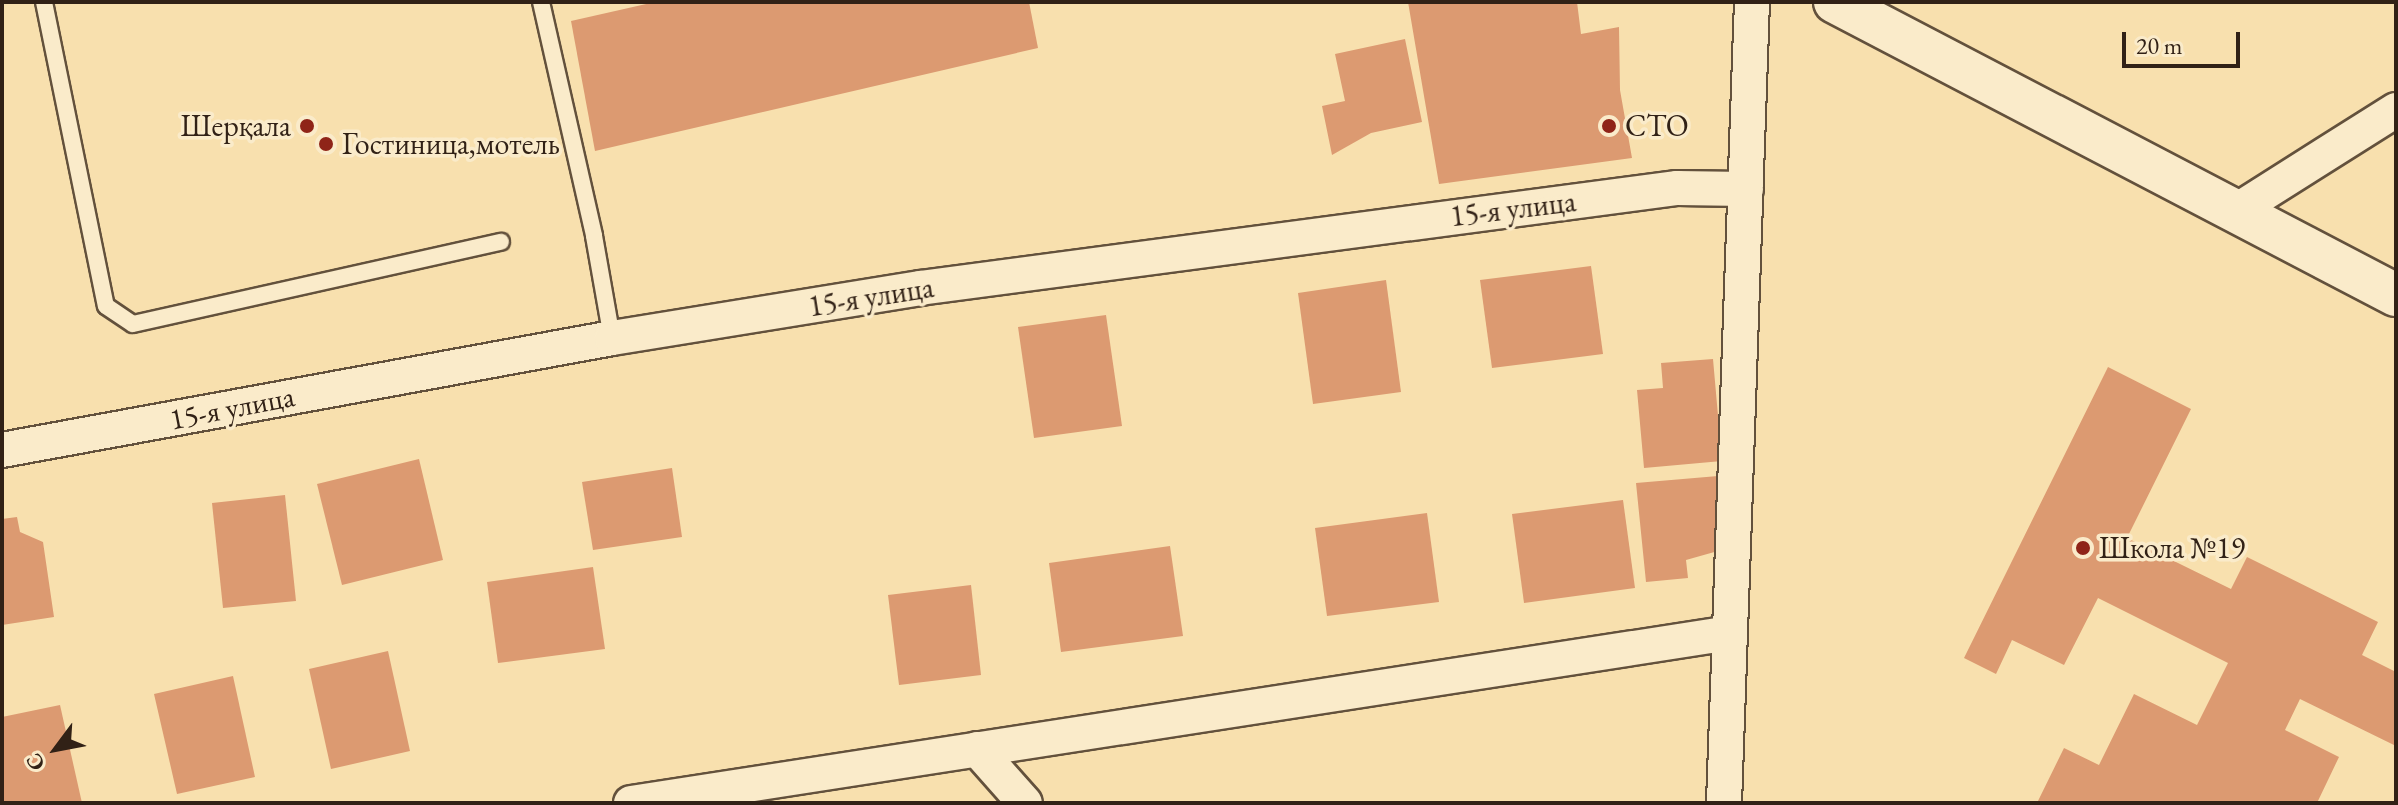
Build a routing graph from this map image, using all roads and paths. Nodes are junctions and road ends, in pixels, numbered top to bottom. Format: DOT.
graph roads {
  1 [pos="44,2"];
  2 [pos="541,2"];
  3 [pos="1752,2"];
  4 [pos="1835,2"];
  5 [pos="2396,110"];
  6 [pos="1746,189"];
  7 [pos="2236,211"];
  8 [pos="501,242"];
  9 [pos="2396,295"];
  10 [pos="612,338"];
  11 [pos="2,450"];
  12 [pos="1730,633"];
  13 [pos="977,749"];
  14 [pos="631,803"];
  15 [pos="1025,803"];
  16 [pos="1724,803"];
  1 -- 8 [label="lane"];
  2 -- 10 [label="lane"];
  3 -- 6 [label="street"];
  4 -- 7 [label="street"];
  5 -- 7 [label="street"];
  6 -- 10 [label="street, 15-я улица"];
  6 -- 12 [label="street"];
  7 -- 9 [label="street"];
  10 -- 11 [label="street, 15-я улица"];
  12 -- 13 [label="street"];
  12 -- 16 [label="street"];
  13 -- 14 [label="street"];
  13 -- 15 [label="street"];
}
